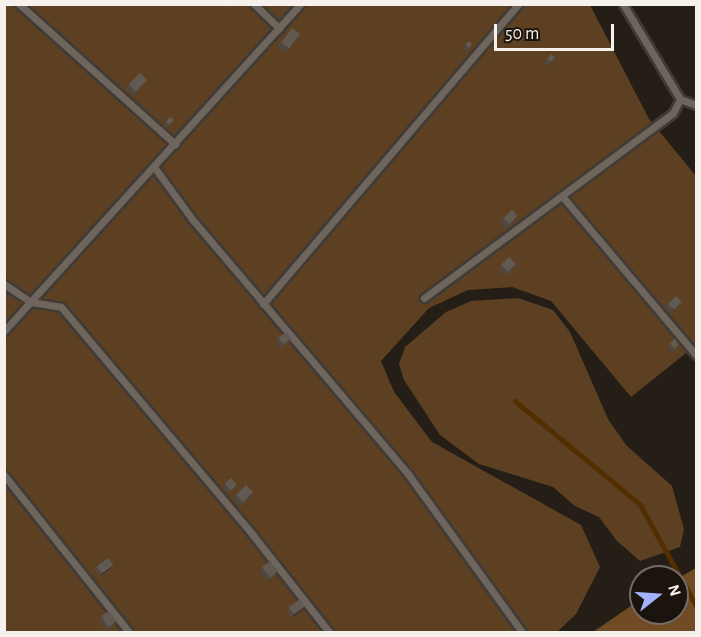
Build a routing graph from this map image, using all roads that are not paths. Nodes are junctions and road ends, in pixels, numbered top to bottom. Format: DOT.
graph roads {
  1 [pos="19,4"];
  2 [pos="254,4"];
  3 [pos="300,4"];
  4 [pos="518,4"];
  5 [pos="623,4"];
  6 [pos="279,28"];
  7 [pos="680,99"];
  8 [pos="696,105"];
  9 [pos="175,144"];
  10 [pos="154,167"];
  11 [pos="562,196"];
  12 [pos="4,284"];
  13 [pos="424,298"];
  14 [pos="31,302"];
  15 [pos="263,304"];
  16 [pos="4,332"];
  17 [pos="696,355"];
  18 [pos="4,475"];
  19 [pos="129,633"];
  20 [pos="328,633"];
  21 [pos="522,633"];
  1 -- 9 [label="lane"];
  2 -- 6 [label="lane"];
  3 -- 6 [label="lane"];
  4 -- 15 [label="lane"];
  5 -- 7 [label="lane"];
  6 -- 9 [label="lane"];
  7 -- 8 [label="lane"];
  7 -- 11 [label="lane"];
  9 -- 10 [label="lane"];
  10 -- 14 [label="lane"];
  10 -- 15 [label="lane"];
  11 -- 13 [label="lane"];
  11 -- 17 [label="lane"];
  12 -- 14 [label="lane"];
  14 -- 16 [label="lane"];
  14 -- 20 [label="lane"];
  15 -- 21 [label="lane"];
  18 -- 19 [label="lane"];
}
